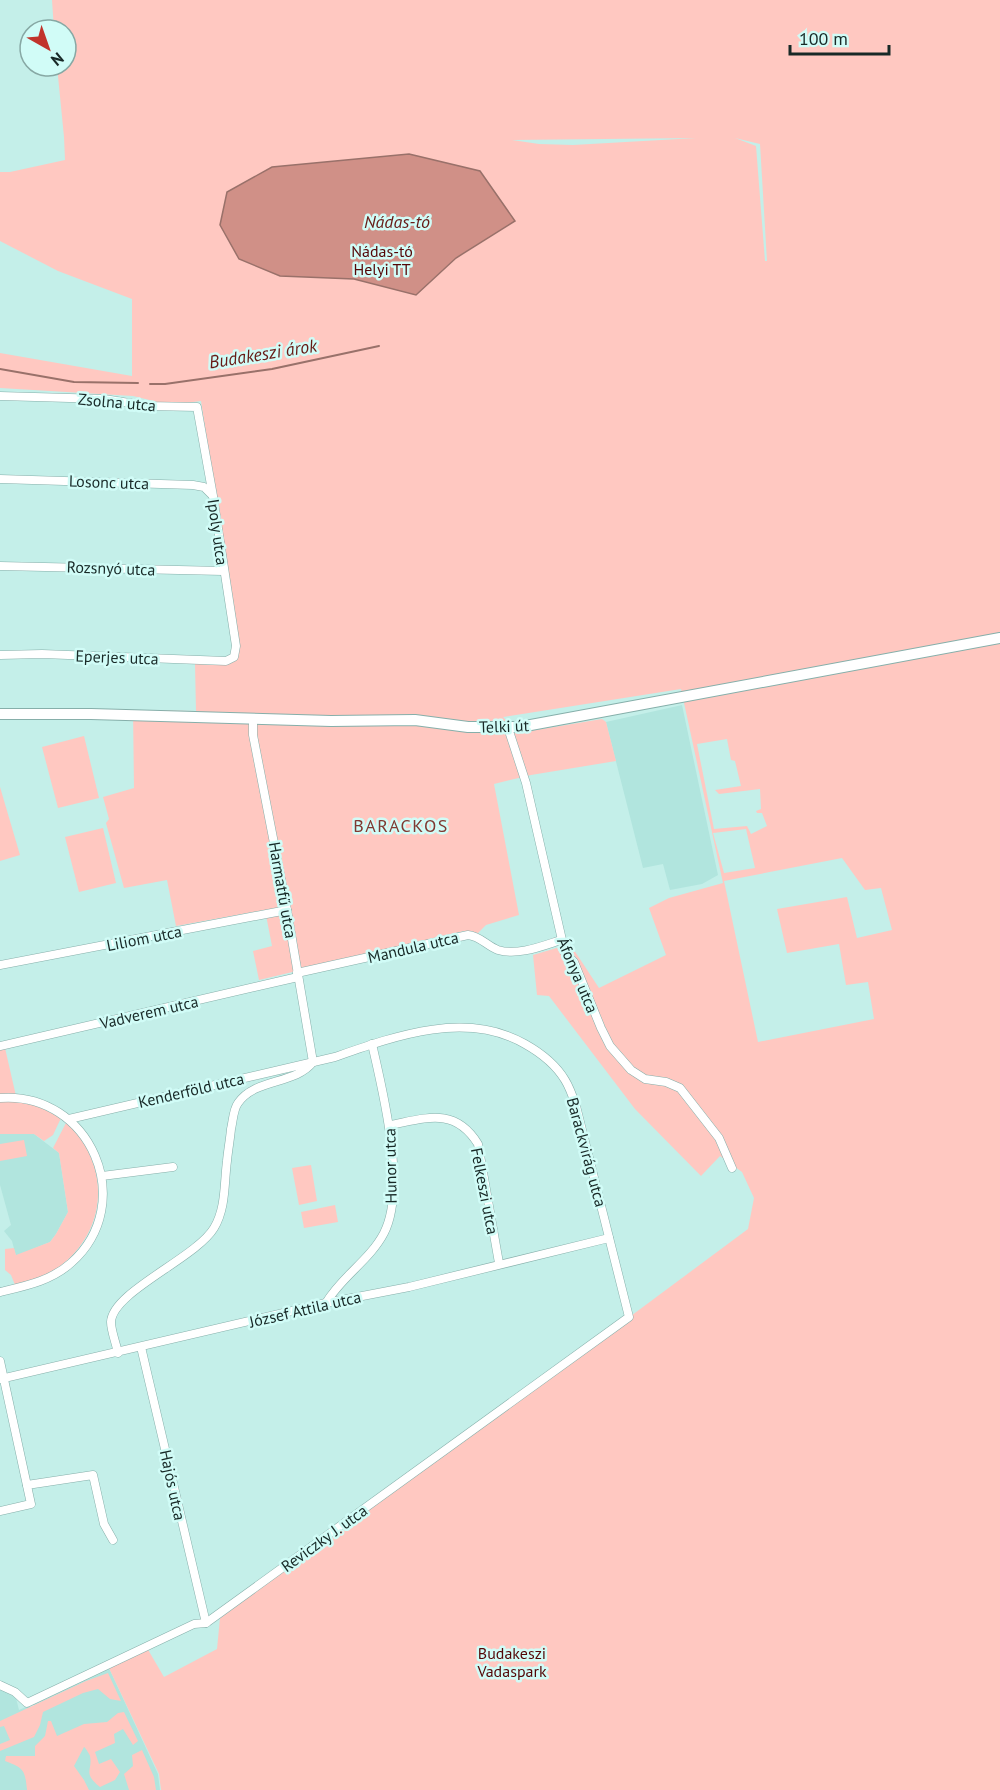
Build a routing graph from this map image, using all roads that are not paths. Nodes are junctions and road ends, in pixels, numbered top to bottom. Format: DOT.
graph roads {
  1 [pos="0,396"];
  2 [pos="197,407"];
  3 [pos="0,479"];
  4 [pos="213,496"];
  5 [pos="0,566"];
  6 [pos="223,571"];
  7 [pos="1000,638"];
  8 [pos="0,655"];
  9 [pos="234,657"];
  10 [pos="0,714"];
  11 [pos="253,719"];
  12 [pos="508,728"];
  13 [pos="288,910"];
  14 [pos="561,940"];
  15 [pos="0,965"];
  16 [pos="298,975"];
  17 [pos="372,1044"];
  18 [pos="0,1046"];
  19 [pos="313,1062"];
  20 [pos="0,1098"];
  21 [pos="69,1119"];
  22 [pos="390,1125"];
  23 [pos="173,1167"];
  24 [pos="732,1168"];
  25 [pos="102,1176"];
  26 [pos="609,1238"];
  27 [pos="499,1263"];
  28 [pos="0,1292"];
  29 [pos="326,1303"];
  30 [pos="628,1317"];
  31 [pos="141,1347"];
  32 [pos="118,1353"];
  33 [pos="0,1360"];
  34 [pos="2,1379"];
  35 [pos="27,1485"];
  36 [pos="0,1511"];
  37 [pos="113,1540"];
  38 [pos="206,1623"];
  39 [pos="0,1685"];
  1 -- 2 [label="street, Zsolna utca"];
  2 -- 4 [label="street, Ipoly utca"];
  3 -- 4 [label="street, Losonc utca"];
  4 -- 6 [label="street, Ipoly utca"];
  5 -- 6 [label="street, Rozsnyó utca"];
  6 -- 9 [label="street, Ipoly utca"];
  7 -- 12 [label="main road, Telki út"];
  8 -- 9 [label="street, Eperjes utca"];
  10 -- 11 [label="main road, Telki út"];
  11 -- 12 [label="main road, Telki út"];
  11 -- 13 [label="street, Harmatfű utca"];
  12 -- 14 [label="street, Áfonya utca"];
  13 -- 15 [label="street, Liliom utca"];
  13 -- 16 [label="street, Harmatfű utca"];
  14 -- 16 [label="street, Mandula utca"];
  14 -- 24 [label="street, Áfonya utca"];
  16 -- 18 [label="street, Vadverem utca"];
  16 -- 19 [label="street, Harmatfű utca"];
  17 -- 19 [label="street, Barackvirág utca"];
  17 -- 22 [label="street, Hunor utca"];
  17 -- 26 [label="street, Barackvirág utca"];
  19 -- 21 [label="street, Kenderföld utca"];
  19 -- 32 [label="street"];
  20 -- 21 [label="street"];
  21 -- 25 [label="street"];
  22 -- 27 [label="street, Felkeszi utca"];
  22 -- 29 [label="street, Hunor utca"];
  23 -- 25 [label="street"];
  25 -- 28 [label="street"];
  26 -- 27 [label="street, József Attila utca"];
  26 -- 30 [label="street, Barackvirág utca"];
  27 -- 29 [label="street, József Attila utca"];
  29 -- 31 [label="street, József Attila utca"];
  30 -- 38 [label="street, Reviczky J. utca"];
  31 -- 32 [label="street, József Attila utca"];
  31 -- 38 [label="street, Hajós utca"];
  32 -- 34 [label="street, József Attila utca"];
  33 -- 34 [label="street"];
  34 -- 35 [label="street"];
  35 -- 36 [label="street"];
  35 -- 37 [label="street"];
  38 -- 39 [label="street, Reviczky J. utca"];
}
